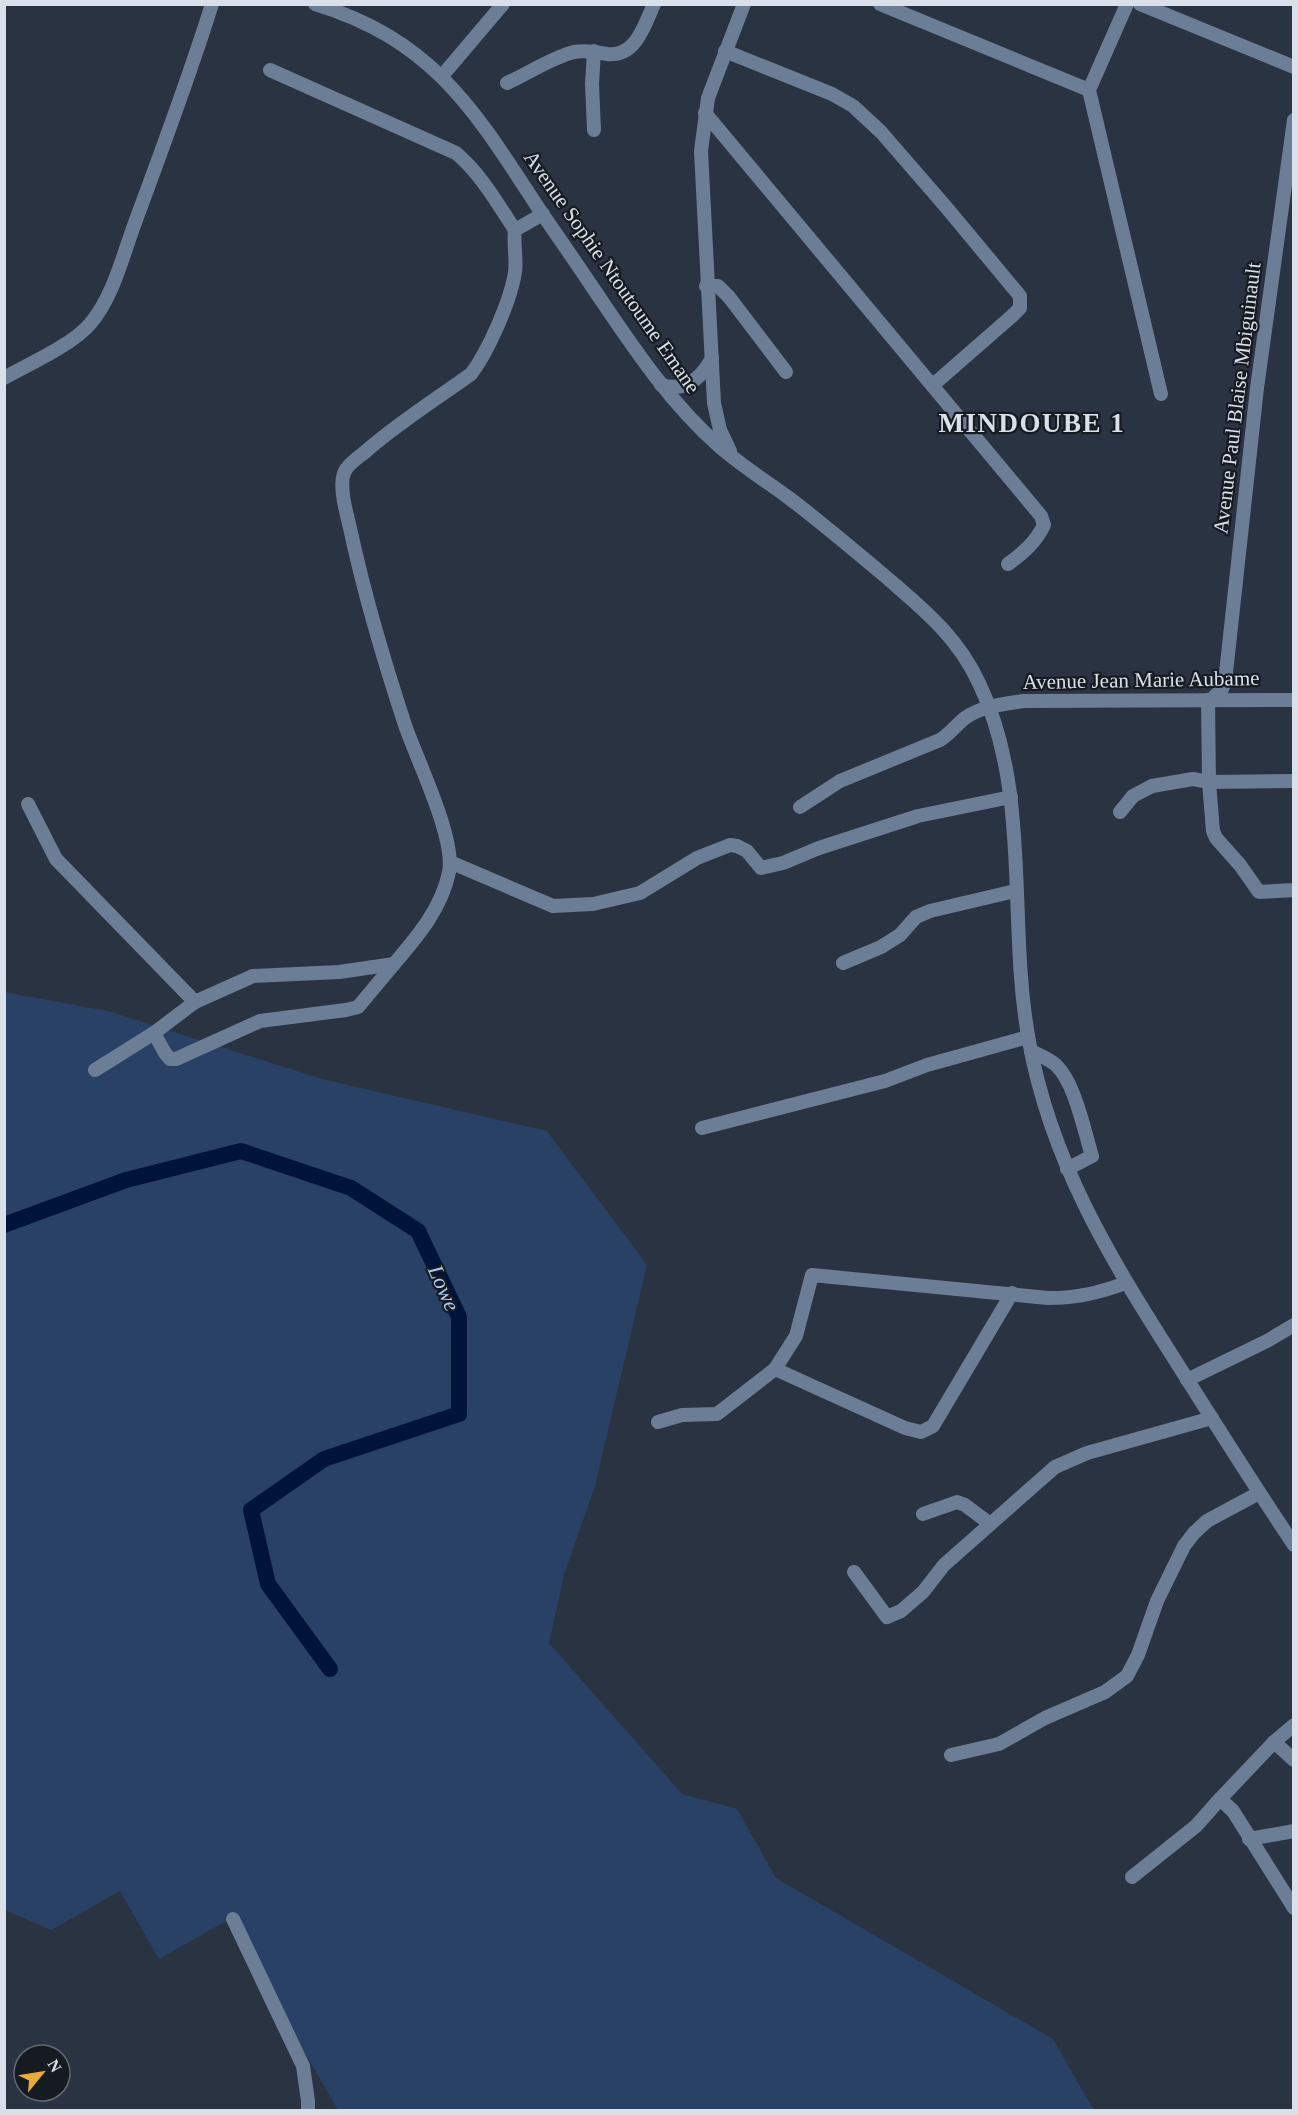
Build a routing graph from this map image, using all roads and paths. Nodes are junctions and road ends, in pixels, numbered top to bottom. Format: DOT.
graph roads {
  1 [pos="212,4"];
  2 [pos="315,4"];
  3 [pos="502,4"];
  4 [pos="654,4"];
  5 [pos="744,4"];
  6 [pos="880,4"];
  7 [pos="1127,4"];
  8 [pos="1140,4"];
  9 [pos="594,51"];
  10 [pos="725,51"];
  11 [pos="1293,67"];
  12 [pos="270,70"];
  13 [pos="442,76"];
  14 [pos="507,83"];
  15 [pos="1089,90"];
  16 [pos="705,113"];
  17 [pos="1293,120"];
  18 [pos="594,130"];
  19 [pos="543,214"];
  20 [pos="515,230"];
  21 [pos="706,286"];
  22 [pos="712,358"];
  23 [pos="786,372"];
  24 [pos="4,378"];
  25 [pos="661,385"];
  26 [pos="933,385"];
  27 [pos="1161,394"];
  28 [pos="714,403"];
  29 [pos="693,421"];
  30 [pos="735,459"];
  31 [pos="1008,564"];
  32 [pos="1225,682"];
  33 [pos="1210,700"];
  34 [pos="1240,700"];
  35 [pos="1293,700"];
  36 [pos="990,707"];
  37 [pos="1293,781"];
  38 [pos="1209,782"];
  39 [pos="1011,796"];
  40 [pos="28,804"];
  41 [pos="800,807"];
  42 [pos="1120,812"];
  43 [pos="450,862"];
  44 [pos="1293,890"];
  45 [pos="1016,891"];
  46 [pos="843,963"];
  47 [pos="394,964"];
  48 [pos="195,1002"];
  49 [pos="154,1033"];
  50 [pos="1028,1037"];
  51 [pos="1031,1051"];
  52 [pos="95,1070"];
  53 [pos="702,1128"];
  54 [pos="1067,1169"];
  55 [pos="1126,1283"];
  56 [pos="1012,1293"];
  57 [pos="1293,1325"];
  58 [pos="775,1369"];
  59 [pos="1187,1380"];
  60 [pos="1212,1418"];
  61 [pos="658,1422"];
  62 [pos="1259,1493"];
  63 [pos="923,1514"];
  64 [pos="989,1523"];
  65 [pos="1293,1545"];
  66 [pos="854,1572"];
  67 [pos="1293,1725"];
  68 [pos="1274,1742"];
  69 [pos="951,1755"];
  70 [pos="1293,1760"];
  71 [pos="1220,1800"];
  72 [pos="1293,1831"];
  73 [pos="1249,1839"];
  74 [pos="1132,1877"];
  75 [pos="1293,1908"];
  76 [pos="233,1919"];
  77 [pos="308,2110"];
  1 -- 24 [label="street"];
  2 -- 13 [label="street, Avenue Sophie Ntoutoume Emane"];
  3 -- 13 [label="street"];
  4 -- 9 [label="street"];
  5 -- 10 [label="street"];
  6 -- 15 [label="street"];
  7 -- 15 [label="street"];
  8 -- 11 [label="street"];
  9 -- 14 [label="street"];
  9 -- 18 [label="street"];
  10 -- 16 [label="street"];
  10 -- 26 [label="street"];
  12 -- 20 [label="street"];
  13 -- 19 [label="street, Avenue Sophie Ntoutoume Emane"];
  15 -- 27 [label="street"];
  16 -- 21 [label="street"];
  16 -- 26 [label="street"];
  17 -- 32 [label="street, Avenue Paul Blaise Mbiguinault"];
  19 -- 20 [label="street"];
  19 -- 25 [label="street, Avenue Sophie Ntoutoume Emane"];
  20 -- 43 [label="street"];
  21 -- 22 [label="street"];
  21 -- 23 [label="street"];
  22 -- 25 [label="street"];
  22 -- 28 [label="street"];
  25 -- 29 [label="street, Avenue Sophie Ntoutoume Emane"];
  26 -- 31 [label="street"];
  28 -- 29 [label="street"];
  28 -- 30 [label="street"];
  29 -- 30 [label="street, Avenue Sophie Ntoutoume Emane"];
  30 -- 36 [label="street, Avenue Sophie Ntoutoume Emane"];
  32 -- 33 [label="street"];
  32 -- 34 [label="street"];
  33 -- 34 [label="street, Avenue Jean Marie Aubame"];
  33 -- 36 [label="street, Avenue Jean Marie Aubame"];
  33 -- 38 [label="street"];
  34 -- 35 [label="street, Avenue Jean Marie Aubame"];
  36 -- 39 [label="street, Avenue Sophie Ntoutoume Emane"];
  36 -- 41 [label="street, Avenue Jean Marie Aubame"];
  37 -- 38 [label="street"];
  38 -- 42 [label="street"];
  38 -- 44 [label="street"];
  39 -- 43 [label="street"];
  39 -- 45 [label="street, Avenue Sophie Ntoutoume Emane"];
  40 -- 48 [label="street"];
  43 -- 47 [label="street"];
  45 -- 46 [label="street"];
  45 -- 50 [label="street, Avenue Sophie Ntoutoume Emane"];
  47 -- 48 [label="street"];
  47 -- 49 [label="street"];
  48 -- 49 [label="street"];
  49 -- 52 [label="street"];
  50 -- 51 [label="street, Avenue Sophie Ntoutoume Emane"];
  50 -- 53 [label="street"];
  51 -- 54 [label="street, Avenue Sophie Ntoutoume Emane"];
  51 -- 54 [label="street"];
  54 -- 55 [label="street, Avenue Sophie Ntoutoume Emane"];
  55 -- 56 [label="street"];
  55 -- 59 [label="street, Avenue Sophie Ntoutoume Emane"];
  56 -- 58 [label="street"];
  56 -- 58 [label="street"];
  57 -- 59 [label="street"];
  58 -- 61 [label="street"];
  59 -- 60 [label="street, Avenue Sophie Ntoutoume Emane"];
  60 -- 62 [label="street, Avenue Sophie Ntoutoume Emane"];
  60 -- 64 [label="street"];
  62 -- 65 [label="street, Avenue Sophie Ntoutoume Emane"];
  62 -- 69 [label="street"];
  63 -- 64 [label="street"];
  64 -- 66 [label="street"];
  67 -- 68 [label="street"];
  68 -- 70 [label="street"];
  68 -- 71 [label="street"];
  71 -- 73 [label="street"];
  71 -- 74 [label="street"];
  72 -- 73 [label="street"];
  73 -- 75 [label="street"];
  76 -- 77 [label="street"];
}
